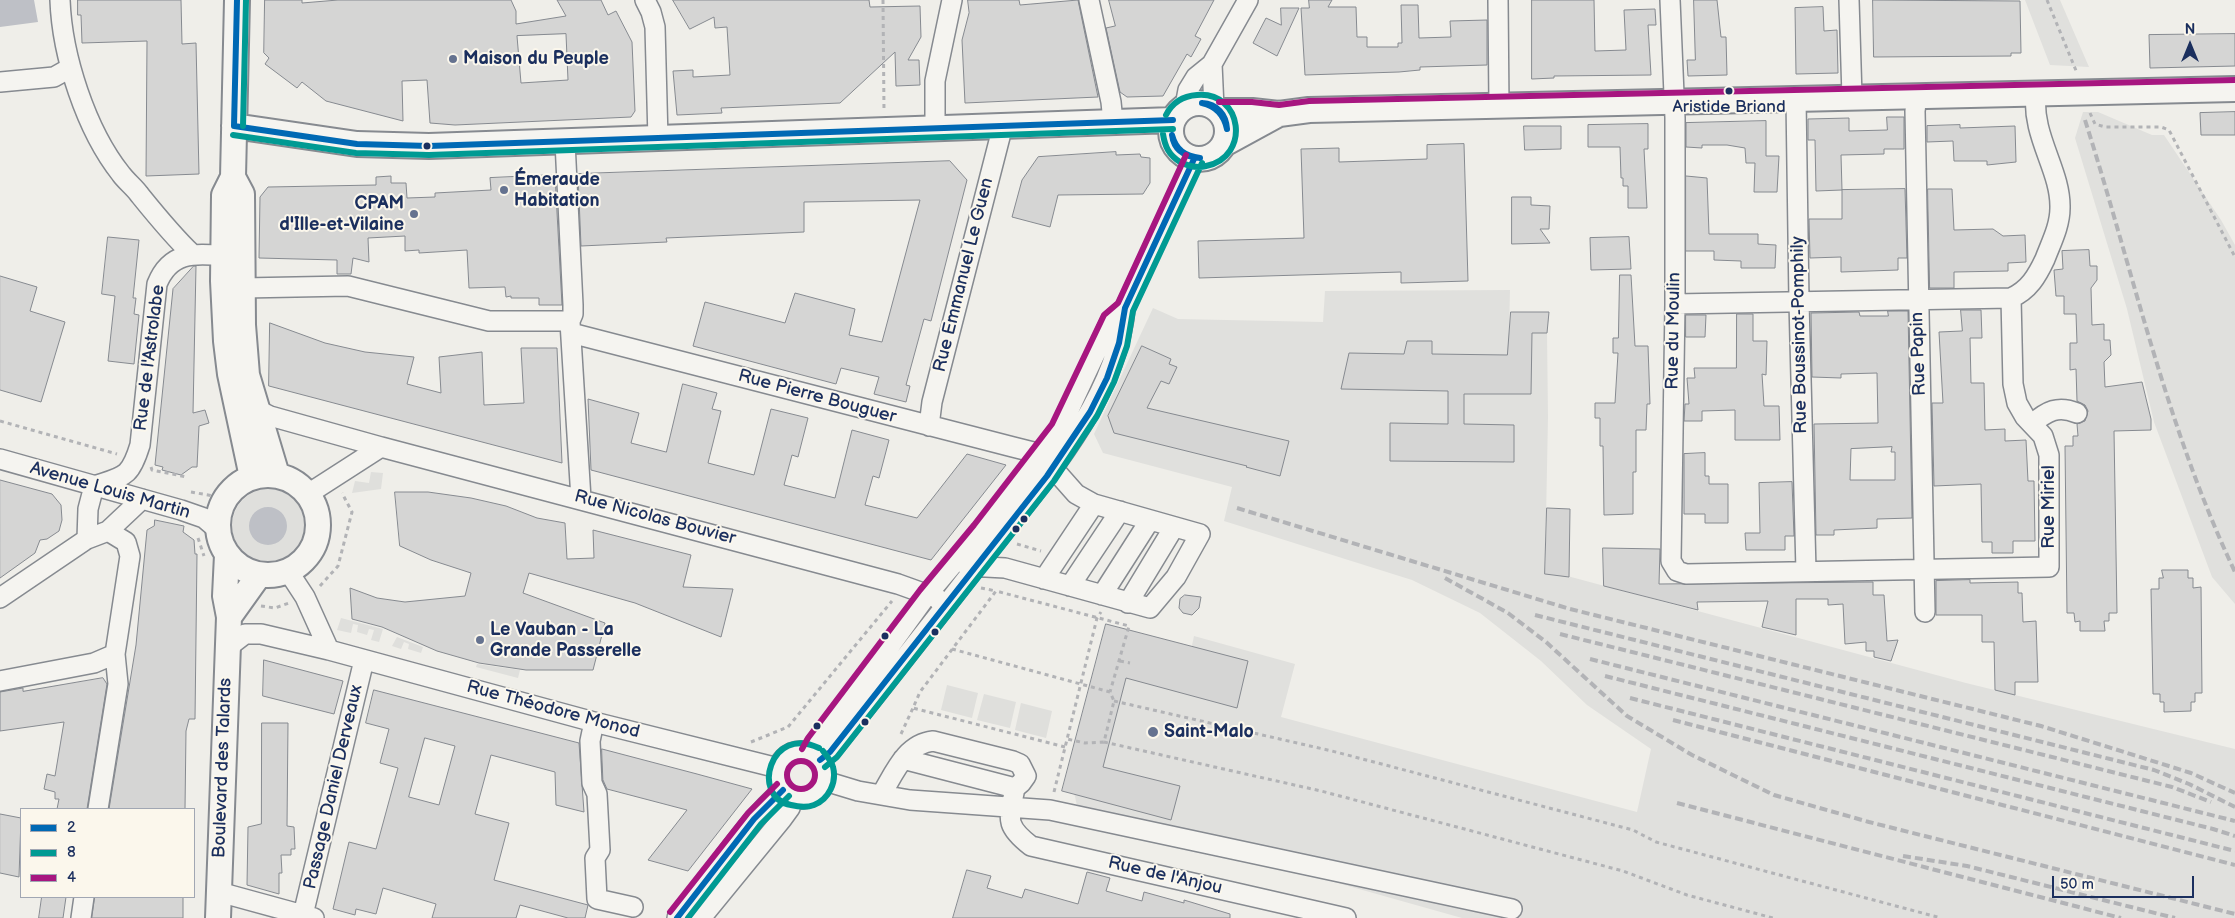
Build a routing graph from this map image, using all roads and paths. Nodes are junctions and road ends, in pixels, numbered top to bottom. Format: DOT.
graph roads {
  1 [pos="60,0"];
  2 [pos="237,0"];
  3 [pos="645,0"];
  4 [pos="883,0"];
  5 [pos="952,0"];
  6 [pos="1089,0"];
  7 [pos="1248,0"];
  8 [pos="1498,0"];
  9 [pos="1670,0"];
  10 [pos="1849,0"];
  11 [pos="2047,0"];
  12 [pos="1212,64"];
  13 [pos="70,68"];
  14 [pos="0,82"];
  15 [pos="2235,89"];
  16 [pos="2083,92"];
  17 [pos="2036,93"];
  18 [pos="1917,96"];
  19 [pos="1852,97"];
  20 [pos="1796,99"];
  21 [pos="1674,102"];
  22 [pos="1499,106"];
  23 [pos="1216,109"];
  24 [pos="1179,113"];
  25 [pos="1279,114"];
  26 [pos="1113,122"];
  27 [pos="1000,125"];
  28 [pos="234,126"];
  29 [pos="935,127"];
  30 [pos="884,129"];
  31 [pos="658,139"];
  32 [pos="565,142"];
  33 [pos="1224,144"];
  34 [pos="1194,159"];
  35 [pos="233,177"];
  36 [pos="192,254"];
  37 [pos="224,256"];
  38 [pos="2235,257"];
  39 [pos="243,288"];
  40 [pos="2011,298"];
  41 [pos="1917,300"];
  42 [pos="1799,302"];
  43 [pos="1675,304"];
  44 [pos="570,327"];
  45 [pos="256,409"];
  46 [pos="2077,413"];
  47 [pos="0,421"];
  48 [pos="2032,424"];
  49 [pos="929,426"];
  50 [pos="381,447"];
  51 [pos="1052,458"];
  52 [pos="0,459"];
  53 [pos="136,460"];
  54 [pos="277,475"];
  55 [pos="187,477"];
  56 [pos="252,478"];
  57 [pos="333,478"];
  58 [pos="94,486"];
  59 [pos="308,494"];
  60 [pos="142,499"];
  61 [pos="581,499"];
  62 [pos="1094,504"];
  63 [pos="1120,511"];
  64 [pos="1150,520"];
  65 [pos="1174,527"];
  66 [pos="217,529"];
  67 [pos="108,531"];
  68 [pos="999,537"];
  69 [pos="87,539"];
  70 [pos="1017,543"];
  71 [pos="1040,551"];
  72 [pos="227,555"];
  73 [pos="1671,561"];
  74 [pos="978,565"];
  75 [pos="951,566"];
  76 [pos="1005,568"];
  77 [pos="1925,570"];
  78 [pos="288,571"];
  79 [pos="1806,572"];
  80 [pos="259,575"];
  81 [pos="1044,579"];
  82 [pos="1070,586"];
  83 [pos="981,588"];
  84 [pos="996,591"];
  85 [pos="927,594"];
  86 [pos="305,597"];
  87 [pos="0,598"];
  88 [pos="894,599"];
  89 [pos="1103,601"];
  90 [pos="1128,603"];
  91 [pos="944,608"];
  92 [pos="1925,612"];
  93 [pos="229,617"];
  94 [pos="1097,618"];
  95 [pos="952,649"];
  96 [pos="329,650"];
  97 [pos="115,654"];
  98 [pos="227,654"];
  99 [pos="364,660"];
  100 [pos="1120,660"];
  101 [pos="1130,663"];
  102 [pos="0,681"];
  103 [pos="1081,684"];
  104 [pos="1110,692"];
  105 [pos="1114,701"];
  106 [pos="1104,720"];
  107 [pos="1109,721"];
  108 [pos="594,722"];
  109 [pos="1067,739"];
  110 [pos="1104,742"];
  111 [pos="748,743"];
  112 [pos="1065,747"];
  113 [pos="815,756"];
  114 [pos="903,759"];
  115 [pos="778,768"];
  116 [pos="825,781"];
  117 [pos="788,794"];
  118 [pos="880,795"];
  119 [pos="1013,797"];
  120 [pos="1052,801"];
  121 [pos="98,808"];
  122 [pos="219,892"];
  123 [pos="84,898"];
  124 [pos="633,907"];
  125 [pos="1512,909"];
  126 [pos="309,916"];
  127 [pos="81,918"];
  128 [pos="218,918"];
  129 [pos="677,918"];
  130 [pos="701,918"];
  131 [pos="1346,918"];
  132 [pos="1773,918"];
  133 [pos="1941,918"];
  1 -- 13 [label="street"];
  2 -- 28 [label="main road"];
  3 -- 31 [label="street"];
  4 -- 30 [label="path"];
  5 -- 29 [label="street"];
  6 -- 26 [label="street"];
  7 -- 12 [label="street"];
  8 -- 22 [label="street"];
  9 -- 21 [label="street, Rue du Moulin"];
  10 -- 19 [label="street"];
  11 -- 16 [label="path"];
  12 -- 23 [label="street"];
  12 -- 24 [label="street"];
  13 -- 14 [label="street"];
  13 -- 36 [label="street"];
  15 -- 16 [label="main road"];
  16 -- 17 [label="main road"];
  16 -- 38 [label="path"];
  17 -- 18 [label="main road"];
  17 -- 40 [label="street"];
  18 -- 19 [label="main road"];
  18 -- 41 [label="street, Rue Papin"];
  19 -- 20 [label="main road"];
  20 -- 21 [label="main road"];
  20 -- 42 [label="street, Rue Boussinot-Pomphily"];
  21 -- 22 [label="main road"];
  21 -- 43 [label="street, Rue du Moulin"];
  22 -- 25 [label="main road"];
  23 -- 24 [label="main road"];
  23 -- 25 [label="main road"];
  23 -- 33 [label="main road"];
  24 -- 26 [label="main road"];
  24 -- 34 [label="main road"];
  25 -- 33 [label="main road"];
  26 -- 27 [label="main road"];
  27 -- 29 [label="main road"];
  27 -- 49 [label="street, Rue Emmanuel Le Guen"];
  28 -- 32 [label="main road"];
  28 -- 35 [label="main road"];
  29 -- 30 [label="main road"];
  30 -- 31 [label="main road"];
  31 -- 32 [label="main road"];
  32 -- 44 [label="street"];
  33 -- 34 [label="main road"];
  34 -- 51 [label="street"];
  35 -- 37 [label="main road"];
  35 -- 39 [label="main road"];
  36 -- 37 [label="street, Rue de l'Astrolabe"];
  36 -- 53 [label="street, Rue de l'Astrolabe"];
  37 -- 56 [label="main road"];
  39 -- 44 [label="street, Rue Pierre Bouguer"];
  39 -- 45 [label="main road"];
  40 -- 41 [label="street"];
  40 -- 48 [label="street, Rue Miriel"];
  41 -- 42 [label="street"];
  41 -- 77 [label="street, Rue Papin"];
  42 -- 43 [label="street"];
  42 -- 79 [label="street, Rue Boussinot-Pomphily"];
  43 -- 73 [label="street, Rue du Moulin"];
  44 -- 49 [label="street, Rue Pierre Bouguer"];
  44 -- 61 [label="street"];
  45 -- 50 [label="street, Rue Nicolas Bouvier"];
  45 -- 54 [label="main road"];
  46 -- 48 [label="street"];
  47 -- 53 [label="path"];
  48 -- 77 [label="street, Rue Miriel"];
  49 -- 51 [label="street, Rue Pierre Bouguer"];
  50 -- 57 [label="street"];
  50 -- 61 [label="street, Rue Nicolas Bouvier"];
  51 -- 62 [label="street"];
  51 -- 68 [label="street"];
  51 -- 75 [label="street"];
  52 -- 58 [label="street, Avenue Louis Martin"];
  53 -- 55 [label="path"];
  53 -- 58 [label="street"];
  54 -- 56 [label="main road"];
  54 -- 59 [label="main road"];
  56 -- 66 [label="main road"];
  57 -- 59 [label="street"];
  57 -- 86 [label="path"];
  58 -- 60 [label="street, Avenue Louis Martin"];
  58 -- 69 [label="street"];
  59 -- 78 [label="main road"];
  60 -- 66 [label="street, Avenue Louis Martin"];
  60 -- 67 [label="street"];
  61 -- 85 [label="street, Rue Nicolas Bouvier"];
  62 -- 63 [label="street"];
  62 -- 81 [label="street"];
  63 -- 64 [label="street"];
  63 -- 82 [label="street"];
  64 -- 65 [label="street"];
  64 -- 89 [label="street"];
  65 -- 90 [label="street"];
  65 -- 90 [label="street"];
  66 -- 72 [label="main road"];
  67 -- 69 [label="street"];
  67 -- 97 [label="street"];
  68 -- 74 [label="street"];
  68 -- 76 [label="street"];
  69 -- 87 [label="street"];
  70 -- 71 [label="path"];
  72 -- 80 [label="main road"];
  72 -- 93 [label="main road, Boulevard des Talards"];
  73 -- 79 [label="street, Rue Miriel"];
  74 -- 75 [label="street"];
  74 -- 76 [label="street"];
  74 -- 91 [label="street"];
  75 -- 85 [label="street"];
  76 -- 81 [label="street"];
  77 -- 79 [label="street, Rue Miriel"];
  77 -- 92 [label="street, Rue Papin"];
  78 -- 80 [label="main road"];
  78 -- 86 [label="street"];
  80 -- 93 [label="main road"];
  81 -- 82 [label="street"];
  82 -- 89 [label="street"];
  83 -- 84 [label="path"];
  84 -- 94 [label="path"];
  84 -- 95 [label="path"];
  85 -- 91 [label="street"];
  85 -- 113 [label="street"];
  86 -- 96 [label="street"];
  88 -- 111 [label="path"];
  89 -- 90 [label="street"];
  89 -- 94 [label="path"];
  91 -- 113 [label="street"];
  93 -- 98 [label="main road, Boulevard des Talards"];
  94 -- 100 [label="path"];
  94 -- 103 [label="path"];
  95 -- 103 [label="path"];
  95 -- 112 [label="path"];
  96 -- 98 [label="street, Rue Théodore Monod"];
  96 -- 99 [label="street, Rue Théodore Monod"];
  97 -- 102 [label="street"];
  97 -- 121 [label="street"];
  98 -- 122 [label="main road, Boulevard des Talards"];
  99 -- 108 [label="street, Rue Théodore Monod"];
  99 -- 126 [label="street, Passage Daniel Derveaux"];
  100 -- 101 [label="path"];
  100 -- 104 [label="path"];
  103 -- 104 [label="path"];
  103 -- 109 [label="path"];
  104 -- 105 [label="path"];
  105 -- 107 [label="path"];
  105 -- 133 [label="path"];
  106 -- 107 [label="path"];
  107 -- 110 [label="path"];
  108 -- 115 [label="street, Rue Théodore Monod"];
  108 -- 124 [label="street"];
  109 -- 110 [label="path"];
  109 -- 112 [label="path"];
  110 -- 132 [label="path"];
  112 -- 120 [label="path"];
  113 -- 115 [label="street"];
  113 -- 116 [label="street"];
  114 -- 118 [label="street"];
  114 -- 119 [label="street"];
  114 -- 119 [label="street"];
  115 -- 117 [label="street"];
  116 -- 117 [label="street"];
  116 -- 118 [label="street"];
  117 -- 129 [label="street"];
  117 -- 130 [label="street"];
  118 -- 119 [label="street"];
  119 -- 125 [label="street"];
  119 -- 131 [label="street, Rue de l'Anjou"];
  122 -- 126 [label="street"];
  122 -- 128 [label="main road, Boulevard des Talards"];
  123 -- 127 [label="street"];
}
